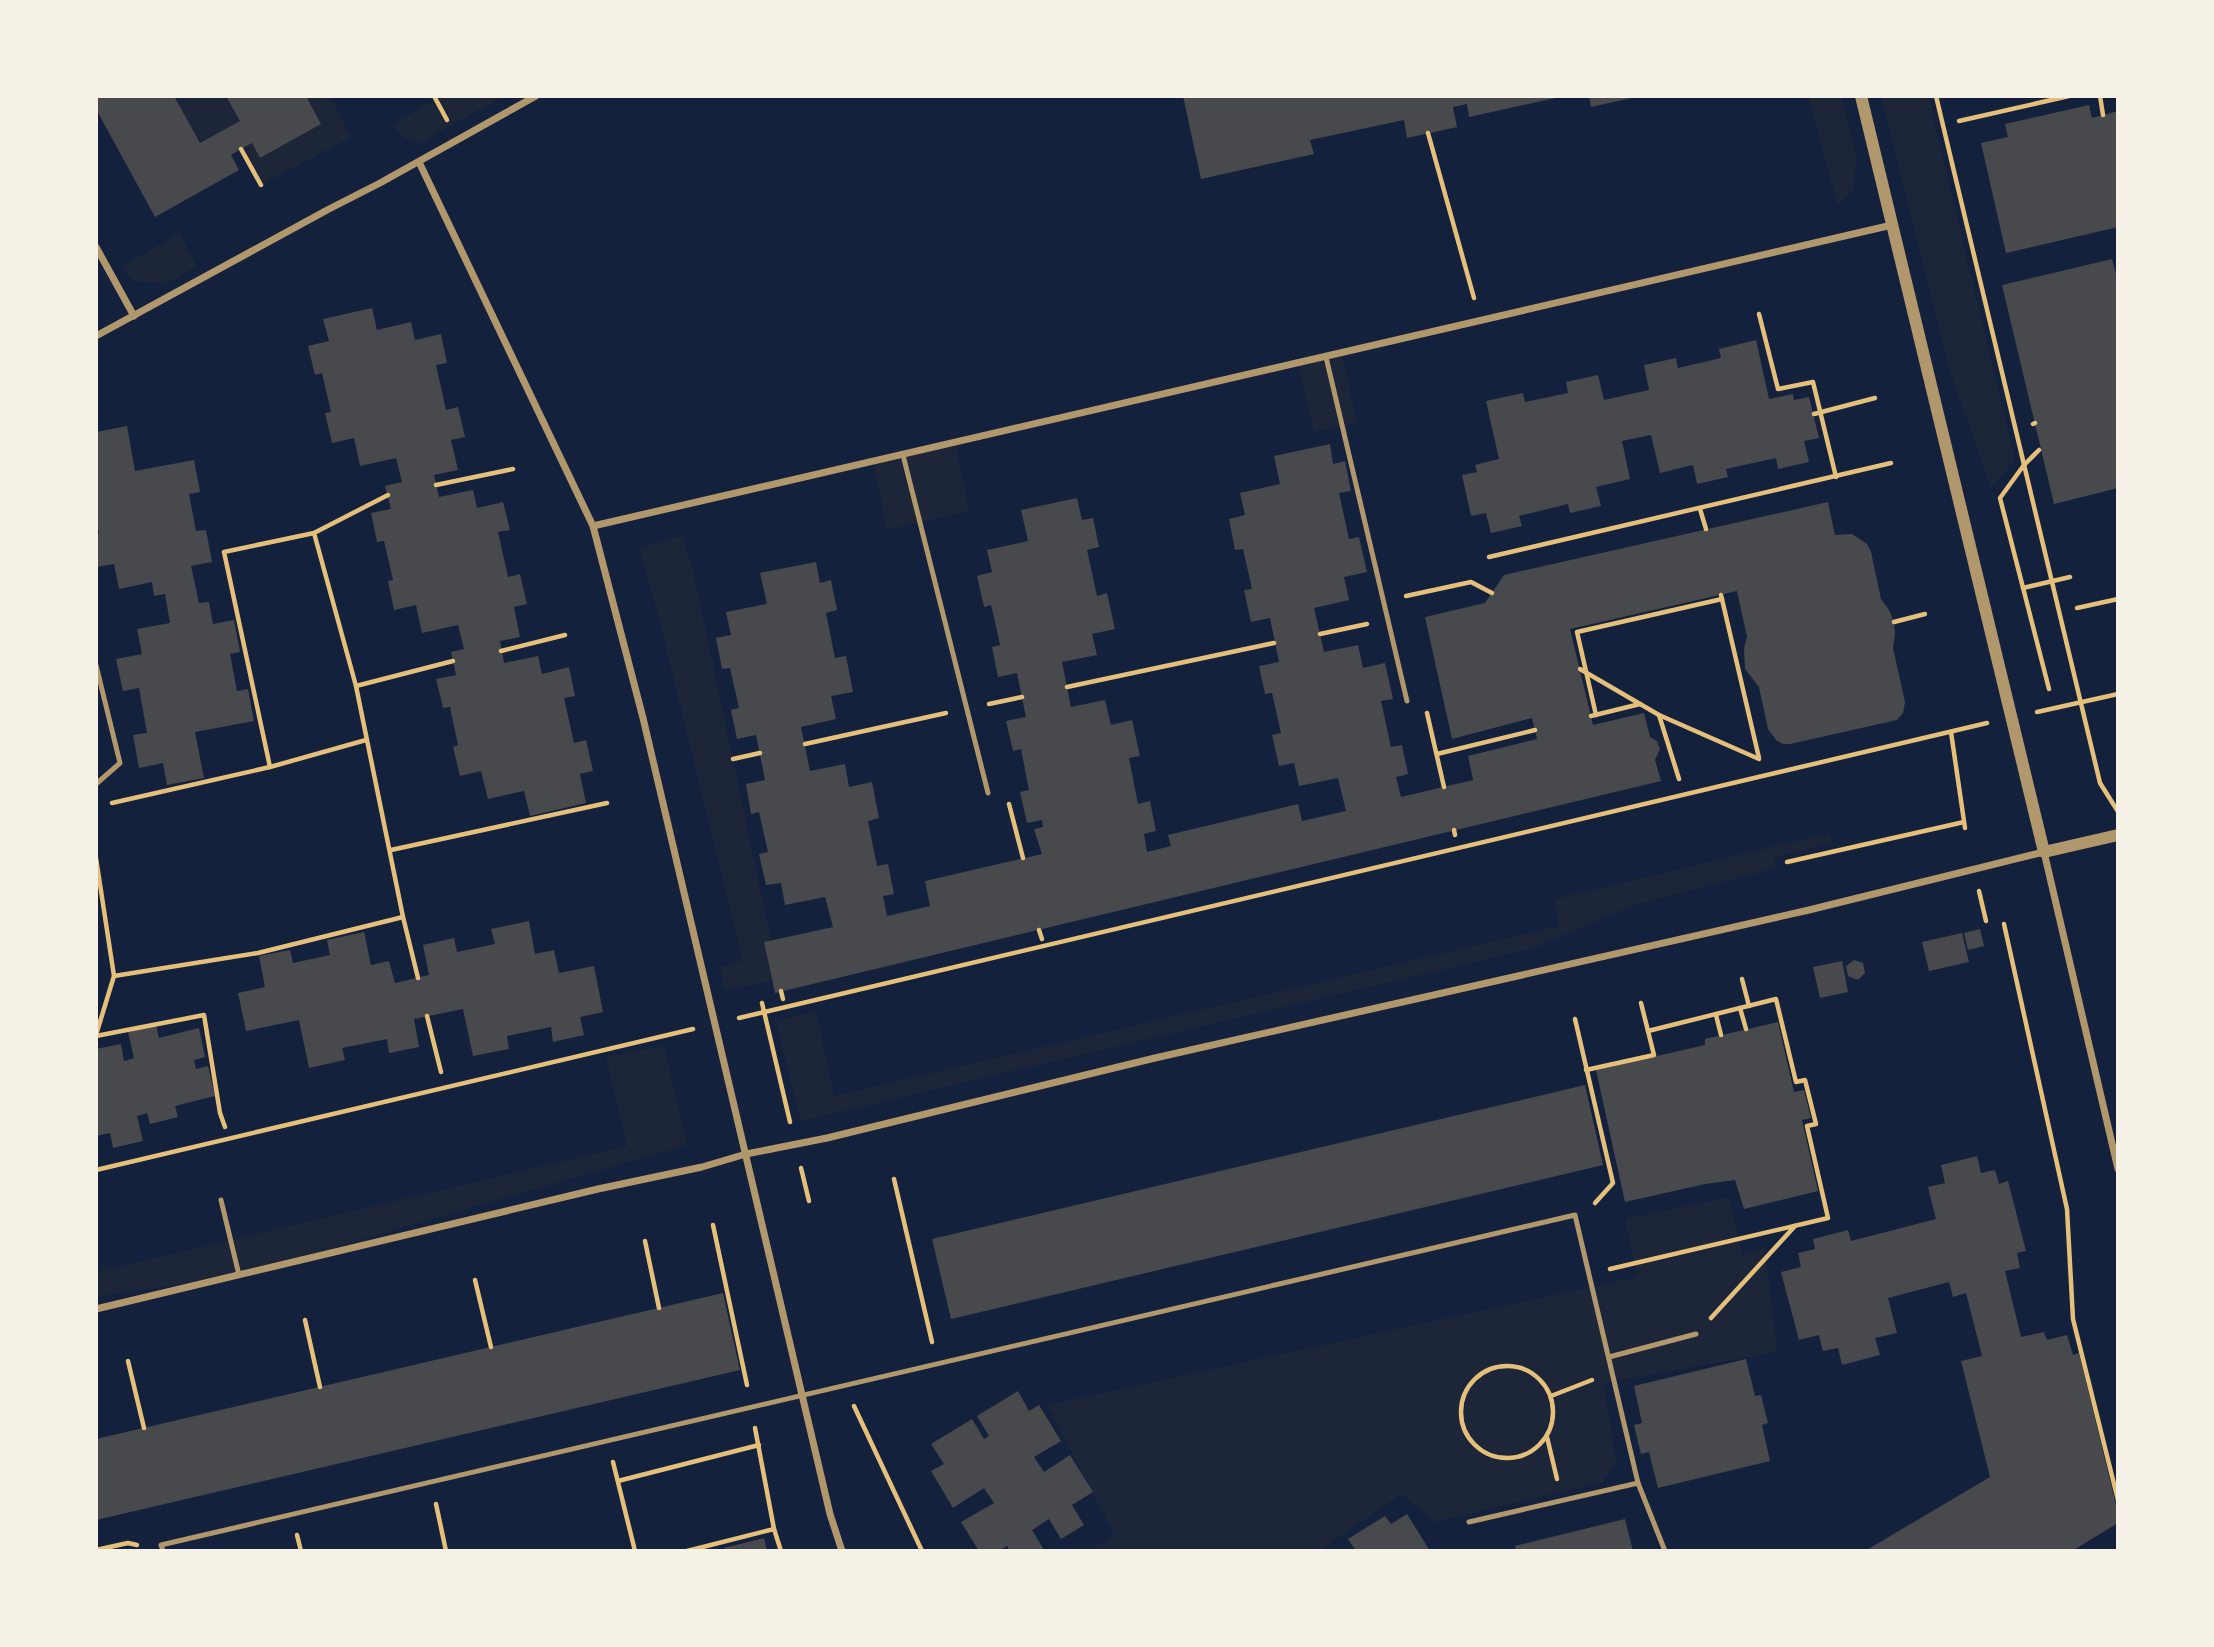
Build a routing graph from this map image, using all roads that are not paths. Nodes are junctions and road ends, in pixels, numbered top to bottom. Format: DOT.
graph roads {
  1 [pos="536,96"];
  2 [pos="1861,96"];
  3 [pos="419,162"];
  4 [pos="1892,225"];
  5 [pos="96,247"];
  6 [pos="134,316"];
  7 [pos="96,336"];
  8 [pos="1326,357"];
  9 [pos="902,454"];
  10 [pos="593,526"];
  11 [pos="96,665"];
  12 [pos="1407,701"];
  13 [pos="96,784"];
  14 [pos="988,793"];
  15 [pos="2118,835"];
  16 [pos="2044,852"];
  17 [pos="746,1154"];
  18 [pos="2118,1169"];
  19 [pos="221,1200"];
  20 [pos="239,1275"];
  21 [pos="96,1309"];
  22 [pos="1696,1334"];
  23 [pos="1609,1357"];
  24 [pos="802,1396"];
  25 [pos="1638,1483"];
  26 [pos="1469,1522"];
  27 [pos="163,1551"];
  28 [pos="842,1551"];
  29 [pos="1665,1551"];
  1 -- 3 [label="street"];
  2 -- 4 [label="street"];
  3 -- 6 [label="street"];
  3 -- 10 [label="street"];
  4 -- 8 [label="street"];
  4 -- 16 [label="street"];
  5 -- 6 [label="street"];
  6 -- 7 [label="street"];
  8 -- 9 [label="street"];
  8 -- 12 [label="lane"];
  9 -- 10 [label="street"];
  9 -- 14 [label="lane"];
  10 -- 17 [label="street"];
  11 -- 13 [label="lane"];
  15 -- 16 [label="street"];
  16 -- 17 [label="street"];
  16 -- 18 [label="street"];
  17 -- 20 [label="street"];
  17 -- 24 [label="street"];
  19 -- 20 [label="lane"];
  20 -- 21 [label="street"];
  22 -- 23 [label="lane"];
  23 -- 24 [label="lane"];
  23 -- 25 [label="lane"];
  24 -- 27 [label="lane"];
  24 -- 28 [label="street"];
  25 -- 26 [label="lane"];
  25 -- 29 [label="lane"];
}
